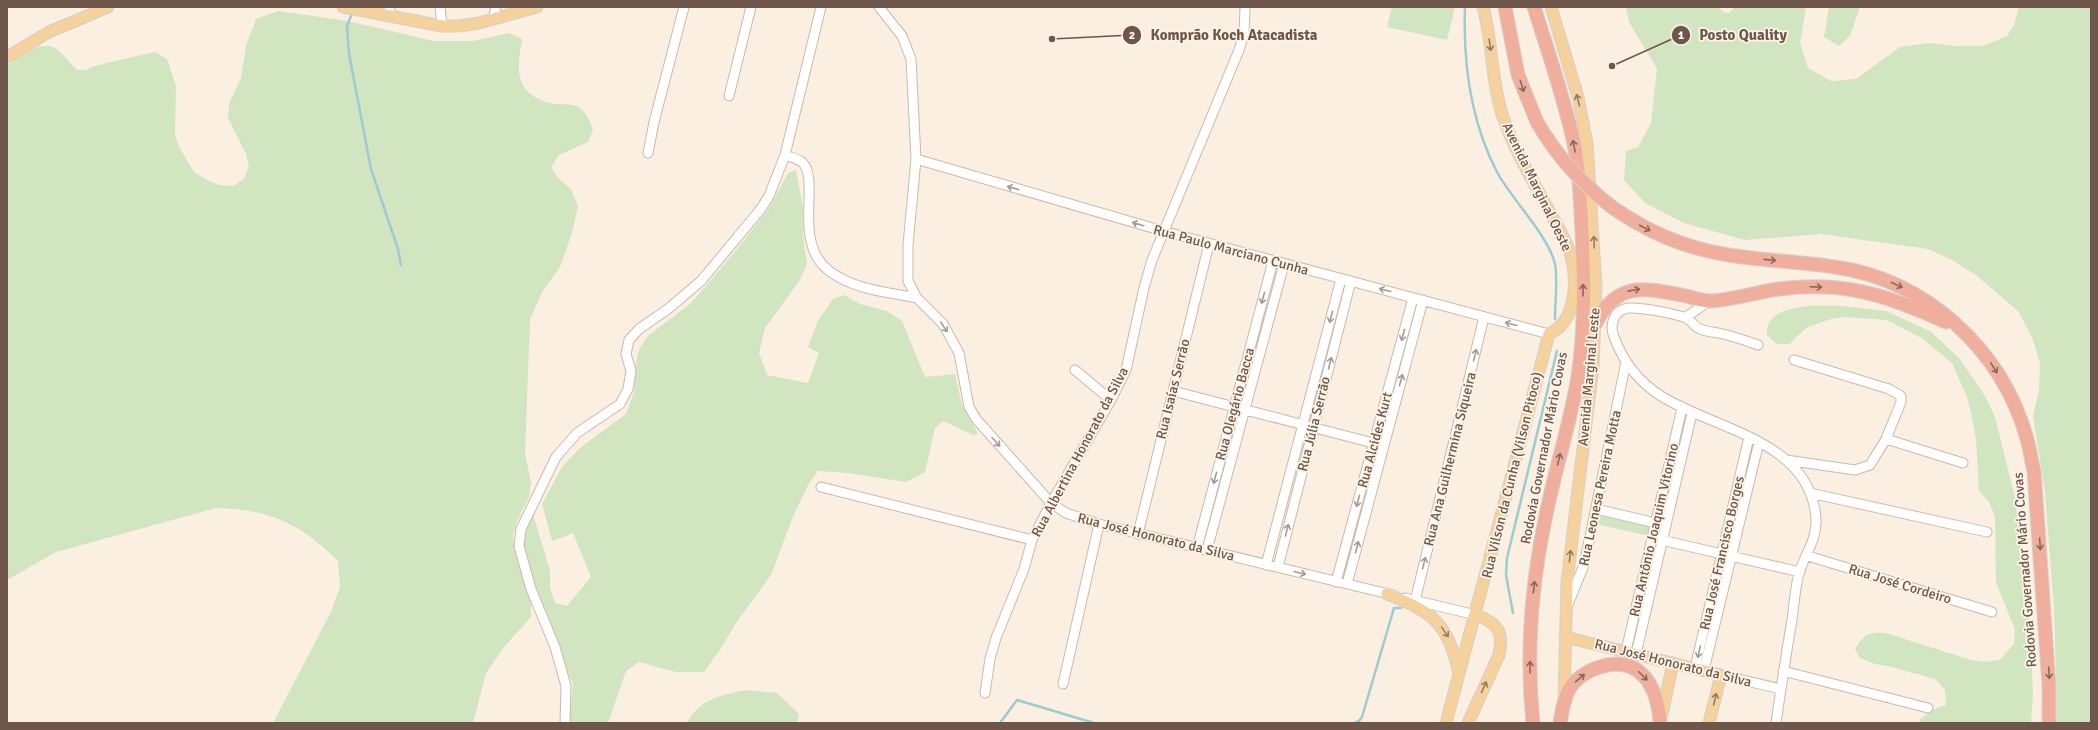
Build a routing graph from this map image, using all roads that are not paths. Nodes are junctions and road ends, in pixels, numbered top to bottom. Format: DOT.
graph roads {
  1 [pos="108,7"];
  2 [pos="343,7"];
  3 [pos="440,7"];
  4 [pos="496,7"];
  5 [pos="537,7"];
  6 [pos="684,7"];
  7 [pos="751,7"];
  8 [pos="821,7"];
  9 [pos="879,7"];
  10 [pos="1245,7"];
  11 [pos="1483,7"];
  12 [pos="1505,7"];
  13 [pos="1534,7"];
  14 [pos="1551,7"];
  15 [pos="390,11"];
  16 [pos="494,19"];
  17 [pos="442,26"];
  18 [pos="7,57"];
  19 [pos="728,96"];
  20 [pos="648,153"];
  21 [pos="785,155"];
  22 [pos="916,160"];
  23 [pos="1163,232"];
  24 [pos="1209,244"];
  25 [pos="1273,261"];
  26 [pos="1284,264"];
  27 [pos="1341,279"];
  28 [pos="1351,281"];
  29 [pos="917,298"];
  30 [pos="1413,298"];
  31 [pos="1423,300"];
  32 [pos="1709,301"];
  33 [pos="1484,317"];
  34 [pos="1686,317"];
  35 [pos="1596,323"];
  36 [pos="1962,329"];
  37 [pos="1549,334"];
  38 [pos="1758,345"];
  39 [pos="1794,360"];
  40 [pos="1626,362"];
  41 [pos="1074,370"];
  42 [pos="1173,392"];
  43 [pos="1111,400"];
  44 [pos="1234,407"];
  45 [pos="1682,408"];
  46 [pos="1245,410"];
  47 [pos="1692,413"];
  48 [pos="1302,425"];
  49 [pos="1313,428"];
  50 [pos="1749,437"];
  51 [pos="1886,439"];
  52 [pos="1374,440"];
  53 [pos="1386,440"];
  54 [pos="1759,442"];
  55 [pos="1786,460"];
  56 [pos="1963,463"];
  57 [pos="821,487"];
  58 [pos="1286,489"];
  59 [pos="1297,492"];
  60 [pos="1810,493"];
  61 [pos="1051,503"];
  62 [pos="1596,509"];
  63 [pos="1656,523"];
  64 [pos="1099,524"];
  65 [pos="1986,532"];
  66 [pos="1138,534"];
  67 [pos="1652,538"];
  68 [pos="1032,540"];
  69 [pos="1662,540"];
  70 [pos="1197,548"];
  71 [pos="1207,550"];
  72 [pos="1722,554"];
  73 [pos="1732,556"];
  74 [pos="1808,556"];
  75 [pos="1266,565"];
  76 [pos="1278,567"];
  77 [pos="1800,572"];
  78 [pos="1336,582"];
  79 [pos="1347,584"];
  80 [pos="1387,594"];
  81 [pos="1415,604"];
  82 [pos="1565,612"];
  83 [pos="1992,612"];
  84 [pos="1476,615"];
  85 [pos="1565,637"];
  86 [pos="1631,653"];
  87 [pos="1655,658"];
  88 [pos="1673,663"];
  89 [pos="1608,664"];
  90 [pos="1699,669"];
  91 [pos="1784,671"];
  92 [pos="1721,674"];
  93 [pos="1460,675"];
  94 [pos="1063,684"];
  95 [pos="1781,689"];
  96 [pos="985,693"];
  97 [pos="1564,703"];
  98 [pos="1928,708"];
  99 [pos="565,723"];
  100 [pos="1446,723"];
  101 [pos="1468,723"];
  102 [pos="1533,723"];
  103 [pos="1560,723"];
  104 [pos="1660,723"];
  105 [pos="1709,723"];
  106 [pos="1776,723"];
  107 [pos="2049,723"];
  1 -- 18 [label="main road"];
  2 -- 15 [label="main road"];
  3 -- 17 [label="street"];
  4 -- 16 [label="street"];
  5 -- 16 [label="main road"];
  6 -- 20 [label="street"];
  7 -- 19 [label="street"];
  8 -- 21 [label="street"];
  9 -- 22 [label="street, Rua José Honorato da Silva"];
  10 -- 23 [label="street, Rua Albertina Honorato da Silva"];
  11 -- 37 [label="main road, Avenida Marginal Oeste, one-way"];
  12 -- 36 [label="highway, Rodovia Governador Mário Covas, one-way, bridge"];
  102 -- 13 [label="highway, Rodovia Governador Mário Covas, one-way"];
  35 -- 14 [label="main road, Avenida Marginal Leste, one-way"];
  15 -- 17 [label="main road"];
  16 -- 17 [label="main road"];
  21 -- 29 [label="street"];
  21 -- 99 [label="street"];
  23 -- 22 [label="street, Rua Paulo Marciano Cunha, one-way"];
  22 -- 29 [label="street, Rua José Honorato da Silva"];
  23 -- 24 [label="street, Rua Paulo Marciano Cunha"];
  23 -- 43 [label="street, Rua Albertina Honorato da Silva"];
  24 -- 25 [label="street, Rua Paulo Marciano Cunha"];
  24 -- 42 [label="street, Rua Isaías Serrão"];
  25 -- 26 [label="street, Rua Paulo Marciano Cunha"];
  25 -- 44 [label="street, Rua Olegário Bacca, one-way"];
  26 -- 27 [label="street, Rua Paulo Marciano Cunha"];
  26 -- 46 [label="street, Rua Olegário Bacca"];
  27 -- 28 [label="street, Rua Paulo Marciano Cunha"];
  27 -- 48 [label="street, Rua Júlia Serrão, one-way"];
  30 -- 28 [label="street, Rua Paulo Marciano Cunha, one-way"];
  49 -- 28 [label="street, Rua Júlia Serrão, one-way"];
  29 -- 61 [label="street, Rua José Honorato da Silva, one-way"];
  30 -- 31 [label="street, Rua Paulo Marciano Cunha"];
  30 -- 52 [label="street, Rua Alcides Kurt, one-way"];
  31 -- 33 [label="street, Rua Paulo Marciano Cunha"];
  53 -- 31 [label="street, Rua Alcides Kurt, one-way"];
  32 -- 34 [label="street"];
  35 -- 32 [label="highway, one-way"];
  32 -- 36 [label="highway, one-way"];
  37 -- 33 [label="street, Rua Paulo Marciano Cunha, one-way"];
  81 -- 33 [label="street, Rua Ana Guilhermina Siqueira, one-way"];
  34 -- 38 [label="street"];
  34 -- 40 [label="street"];
  82 -- 35 [label="main road, Avenida Marginal Leste, one-way"];
  36 -- 107 [label="highway, Rodovia Governador Mário Covas, one-way"];
  37 -- 84 [label="main road, Rua Vilson da Cunha (Vilson Pitoco)"];
  39 -- 51 [label="street"];
  40 -- 45 [label="street"];
  40 -- 62 [label="street, Rua Leonesa Pereira Motta"];
  41 -- 43 [label="street"];
  42 -- 44 [label="street"];
  42 -- 66 [label="street, Rua Isaías Serrão"];
  43 -- 61 [label="street, Rua Albertina Honorato da Silva"];
  44 -- 46 [label="street"];
  44 -- 70 [label="street, Rua Olegário Bacca, one-way"];
  45 -- 47 [label="street"];
  45 -- 63 [label="street, Rua Antônio Joaquim Vitorino"];
  46 -- 48 [label="street"];
  46 -- 71 [label="street, Rua Olegário Bacca"];
  47 -- 50 [label="street"];
  47 -- 69 [label="street, Rua Antônio Joaquim Vitorino"];
  48 -- 49 [label="street"];
  48 -- 58 [label="street, Rua Júlia Serrão"];
  49 -- 52 [label="street"];
  49 -- 59 [label="street, Rua Júlia Serrão"];
  50 -- 54 [label="street"];
  50 -- 72 [label="street, Rua José Francisco Borges"];
  51 -- 55 [label="street"];
  51 -- 56 [label="street"];
  52 -- 53 [label="street"];
  52 -- 78 [label="street, Rua Alcides Kurt, one-way"];
  79 -- 53 [label="street, Rua Alcides Kurt, one-way"];
  54 -- 55 [label="street"];
  54 -- 73 [label="street, Rua José Francisco Borges"];
  55 -- 60 [label="street"];
  57 -- 68 [label="street"];
  58 -- 59 [label="street"];
  58 -- 75 [label="street, Rua Júlia Serrão"];
  76 -- 59 [label="street, Rua Júlia Serrão, one-way"];
  60 -- 65 [label="street"];
  60 -- 74 [label="street"];
  61 -- 64 [label="street, Rua José Honorato da Silva"];
  61 -- 68 [label="street, Rua Albertina Honorato da Silva"];
  62 -- 63 [label="street"];
  62 -- 82 [label="street, Rua Leonesa Pereira Motta"];
  63 -- 67 [label="street, Rua Antônio Joaquim Vitorino"];
  64 -- 66 [label="street, Rua José Honorato da Silva"];
  64 -- 94 [label="street"];
  66 -- 70 [label="street, Rua José Honorato da Silva"];
  67 -- 69 [label="street"];
  67 -- 86 [label="street, Rua Antônio Joaquim Vitorino"];
  68 -- 96 [label="street, Rua Albertina Honorato da Silva"];
  69 -- 72 [label="street"];
  69 -- 86 [label="street, Rua Antônio Joaquim Vitorino"];
  70 -- 71 [label="street, Rua José Honorato da Silva"];
  71 -- 75 [label="street, Rua José Honorato da Silva"];
  72 -- 73 [label="street"];
  72 -- 90 [label="street, Rua José Francisco Borges, one-way"];
  73 -- 77 [label="street"];
  73 -- 90 [label="street, Rua José Francisco Borges"];
  74 -- 77 [label="street"];
  74 -- 83 [label="street, Rua José Cordeiro"];
  75 -- 76 [label="street, Rua José Honorato da Silva"];
  76 -- 78 [label="street, Rua José Honorato da Silva, one-way"];
  77 -- 91 [label="street"];
  78 -- 79 [label="street, Rua José Honorato da Silva"];
  79 -- 80 [label="street, Rua José Honorato da Silva"];
  80 -- 81 [label="main road"];
  81 -- 84 [label="street"];
  81 -- 93 [label="main road, one-way"];
  82 -- 85 [label="main road, Avenida Marginal Leste"];
  84 -- 93 [label="main road, Rua Vilson da Cunha (Vilson Pitoco)"];
  101 -- 84 [label="main road, one-way"];
  85 -- 86 [label="main road, Rua José Honorato da Silva"];
  85 -- 97 [label="main road, Avenida Marginal Leste"];
  86 -- 87 [label="main road, Rua José Honorato da Silva"];
  87 -- 88 [label="main road, Rua José Honorato da Silva"];
  87 -- 89 [label="main road"];
  88 -- 90 [label="main road, Rua José Honorato da Silva"];
  88 -- 104 [label="main road"];
  97 -- 89 [label="highway, one-way"];
  89 -- 104 [label="highway, one-way"];
  90 -- 92 [label="main road, Rua José Honorato da Silva"];
  91 -- 95 [label="street"];
  91 -- 98 [label="street"];
  92 -- 95 [label="street, Rua José Honorato da Silva"];
  105 -- 92 [label="main road, one-way"];
  93 -- 100 [label="main road, Rua Vilson da Cunha (Vilson Pitoco)"];
  95 -- 106 [label="street"];
  97 -- 103 [label="highway"];
}
